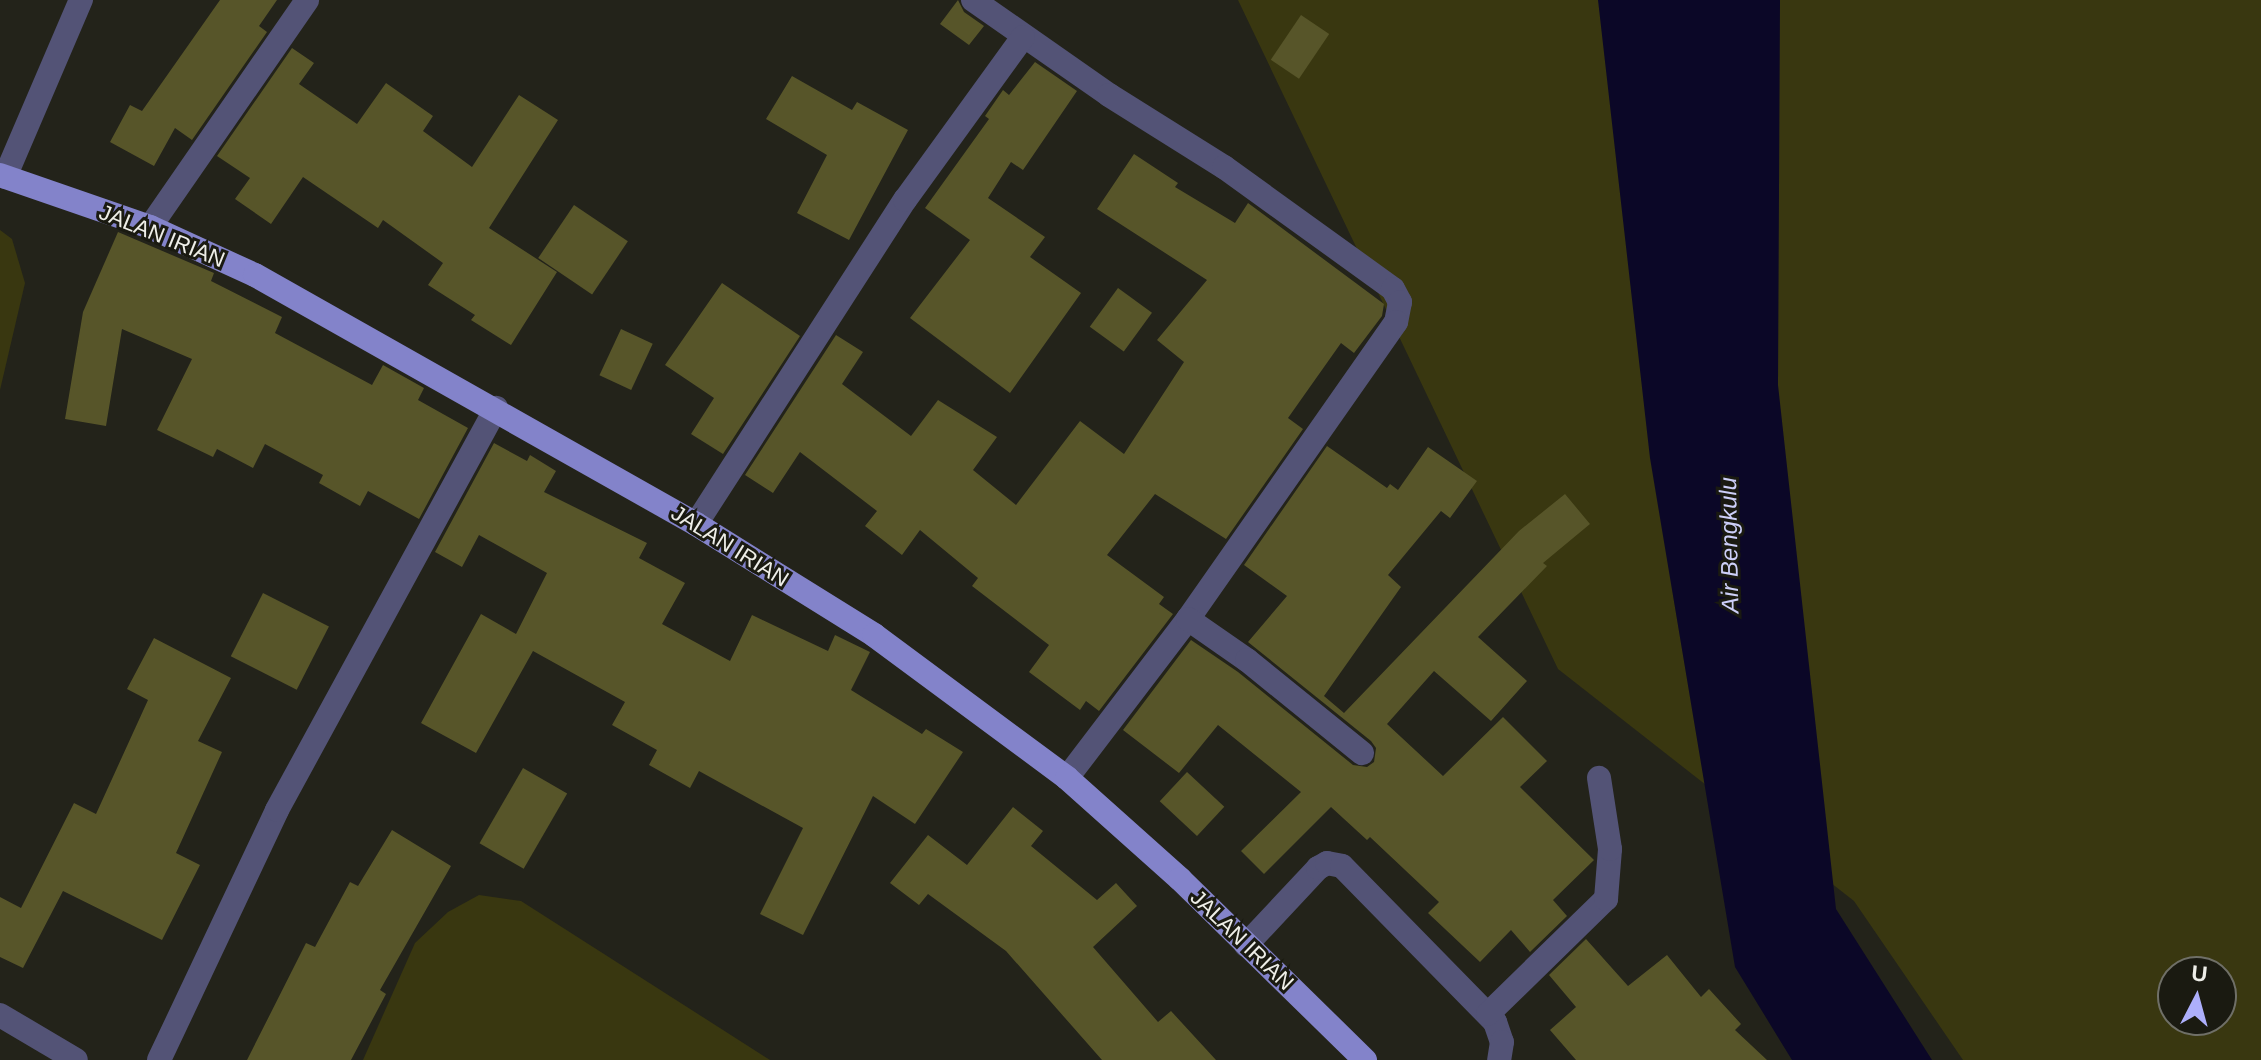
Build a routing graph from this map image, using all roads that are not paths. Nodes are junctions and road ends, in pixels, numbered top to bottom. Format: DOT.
graph roads {
  1 [pos="81,0"];
  2 [pos="307,0"];
  3 [pos="973,0"];
  4 [pos="1023,37"];
  5 [pos="3,176"];
  6 [pos="150,227"];
  7 [pos="496,408"];
  8 [pos="696,524"];
  9 [pos="1188,619"];
  10 [pos="1362,753"];
  11 [pos="1067,778"];
  12 [pos="1599,778"];
  13 [pos="1246,945"];
  14 [pos="1488,1014"];
  15 [pos="0,1015"];
  16 [pos="76,1060"];
  17 [pos="159,1060"];
  18 [pos="1365,1060"];
  19 [pos="1499,1060"];
  1 -- 5 [label="street"];
  2 -- 6 [label="street"];
  3 -- 4 [label="street"];
  4 -- 8 [label="street"];
  4 -- 9 [label="street"];
  5 -- 6 [label="main road, JALAN IRIAN"];
  6 -- 7 [label="main road, JALAN IRIAN"];
  7 -- 8 [label="main road, JALAN IRIAN"];
  7 -- 17 [label="street"];
  8 -- 11 [label="main road, JALAN IRIAN"];
  9 -- 10 [label="street"];
  9 -- 11 [label="street"];
  11 -- 13 [label="main road, JALAN IRIAN"];
  12 -- 14 [label="street"];
  13 -- 14 [label="street"];
  13 -- 18 [label="main road, JALAN IRIAN"];
  14 -- 19 [label="street"];
  15 -- 16 [label="street"];
}
